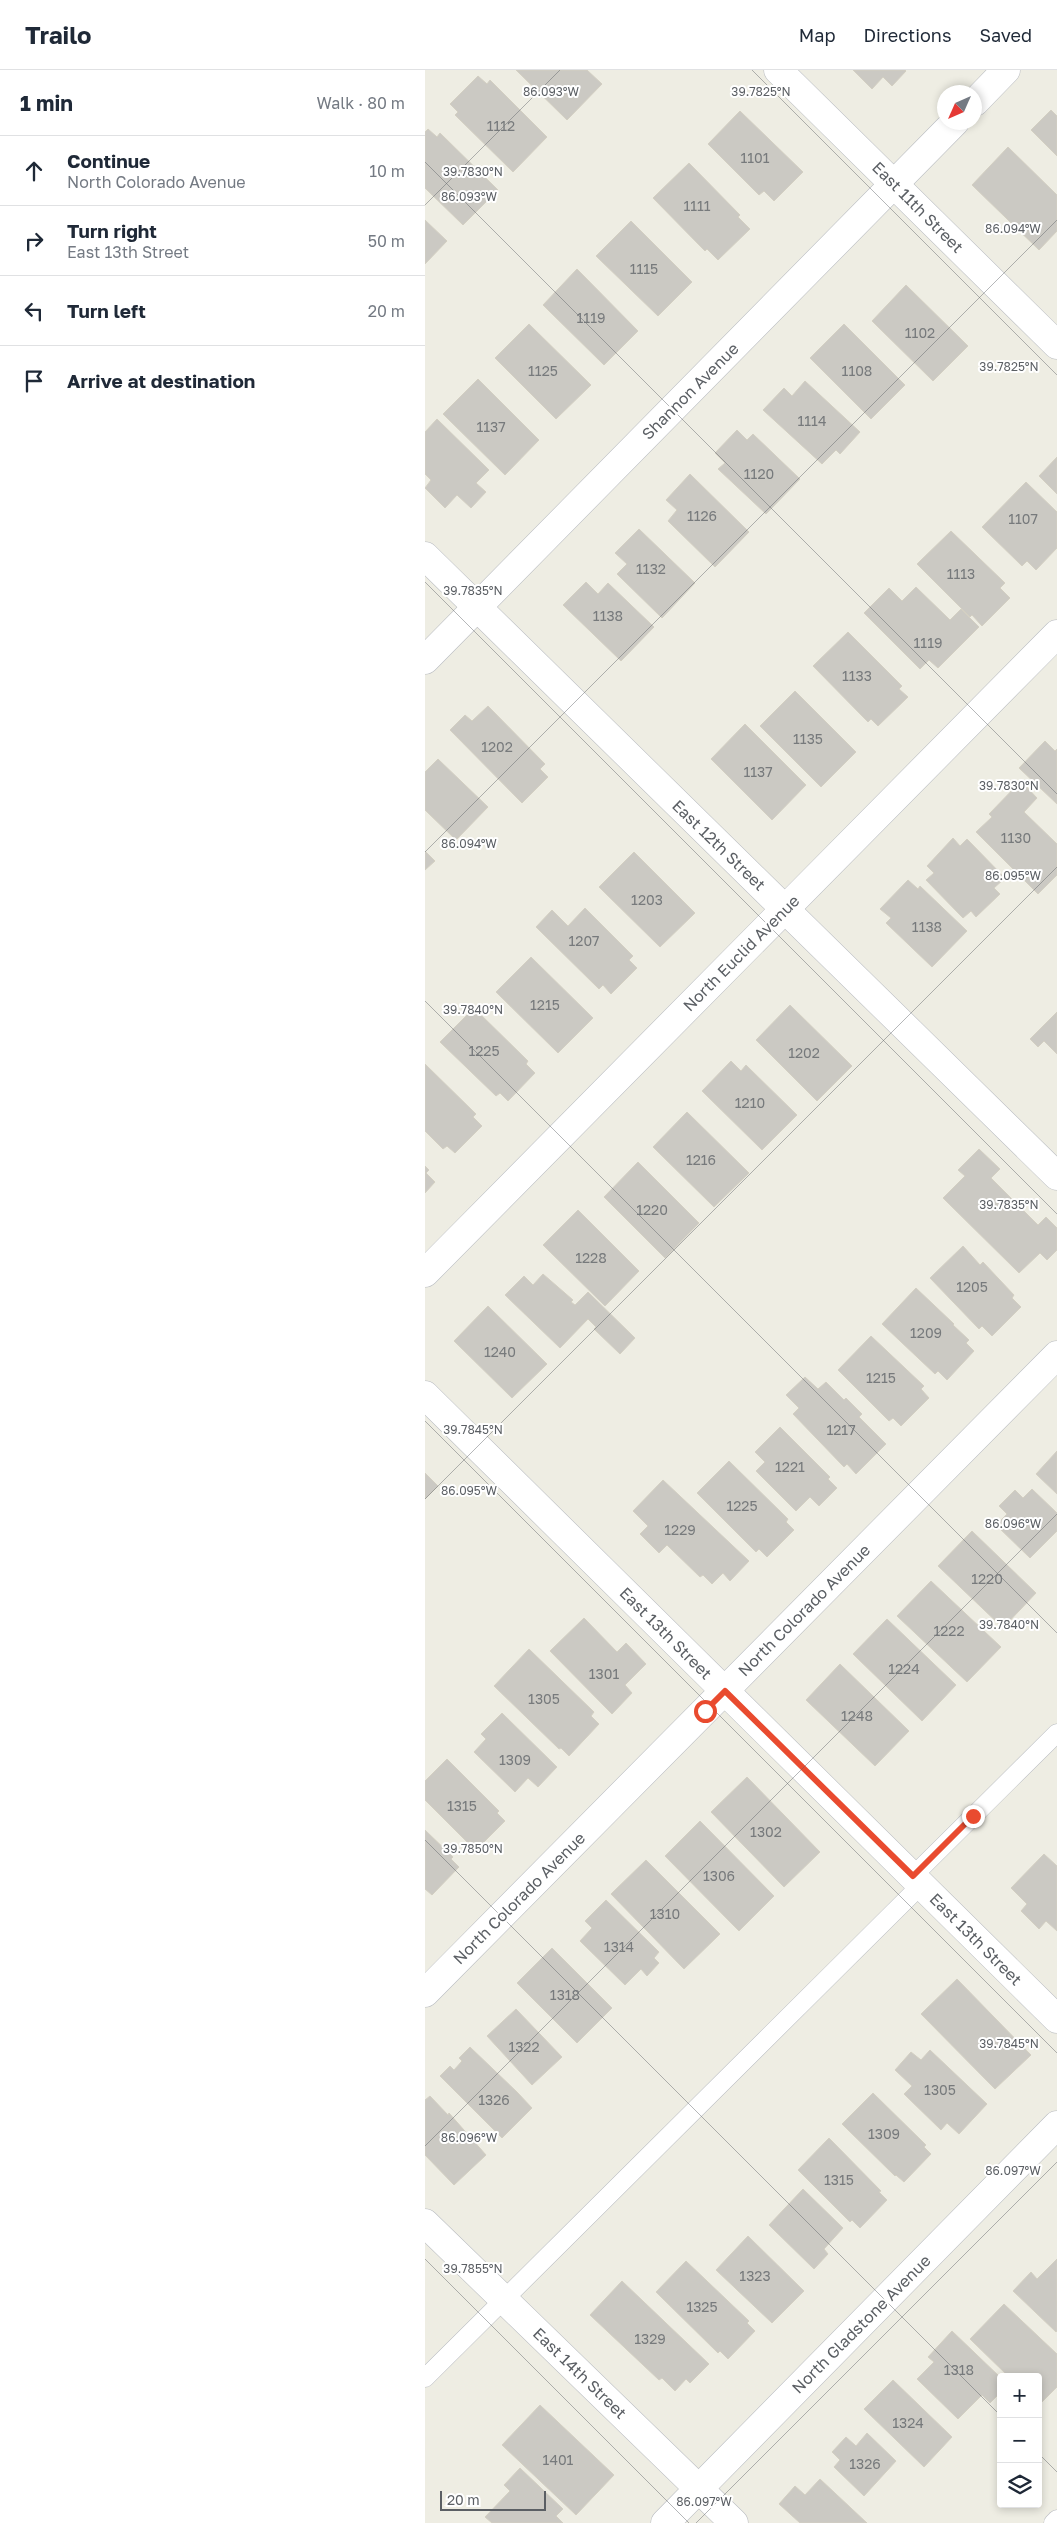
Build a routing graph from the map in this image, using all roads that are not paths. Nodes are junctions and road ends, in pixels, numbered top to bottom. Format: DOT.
graph roads {
  1 [pos="778,70"];
  2 [pos="1006,70"];
  3 [pos="982,95"];
  4 [pos="947,130"];
  5 [pos="895,184"];
  6 [pos="1057,345"];
  7 [pos="425,556"];
  8 [pos="477,607"];
  9 [pos="1057,634"];
  10 [pos="425,660"];
  11 [pos="785,909"];
  12 [pos="1057,1176"];
  13 [pos="425,1273"];
  14 [pos="1057,1355"];
  15 [pos="425,1395"];
  16 [pos="725,1691"];
  17 [pos="1057,1733"];
  18 [pos="917,1881"];
  19 [pos="425,1993"];
  20 [pos="1057,2019"];
  21 [pos="1057,2125"];
  22 [pos="425,2224"];
  23 [pos="503,2298"];
  24 [pos="425,2378"];
  25 [pos="699,2488"];
  26 [pos="1057,2519"];
  27 [pos="665,2523"];
  28 [pos="735,2523"];
  29 [pos="1053,2523"];
  1 -- 5 [label="street, East 11th Street"];
  2 -- 3 [label="street"];
  4 -- 5 [label="street, Shannon Avenue"];
  5 -- 6 [label="street, East 11th Street"];
  5 -- 8 [label="street, Shannon Avenue"];
  7 -- 8 [label="street, East 12th Street"];
  8 -- 10 [label="street, Shannon Avenue"];
  8 -- 11 [label="street, East 12th Street"];
  9 -- 11 [label="street, North Euclid Avenue"];
  11 -- 12 [label="street, East 12th Street"];
  11 -- 13 [label="street, North Euclid Avenue"];
  14 -- 16 [label="street, North Colorado Avenue"];
  15 -- 16 [label="street, East 13th Street"];
  16 -- 18 [label="street, East 13th Street"];
  16 -- 19 [label="street, North Colorado Avenue"];
  17 -- 18 [label="lane"];
  18 -- 20 [label="street, East 13th Street"];
  18 -- 23 [label="lane"];
  21 -- 25 [label="street, North Gladstone Avenue"];
  22 -- 23 [label="street, East 14th Street"];
  23 -- 24 [label="lane"];
  23 -- 25 [label="street, East 14th Street"];
  25 -- 27 [label="street, North Gladstone Avenue"];
  25 -- 28 [label="street, East 14th Street"];
  26 -- 29 [label="lane"];
}
